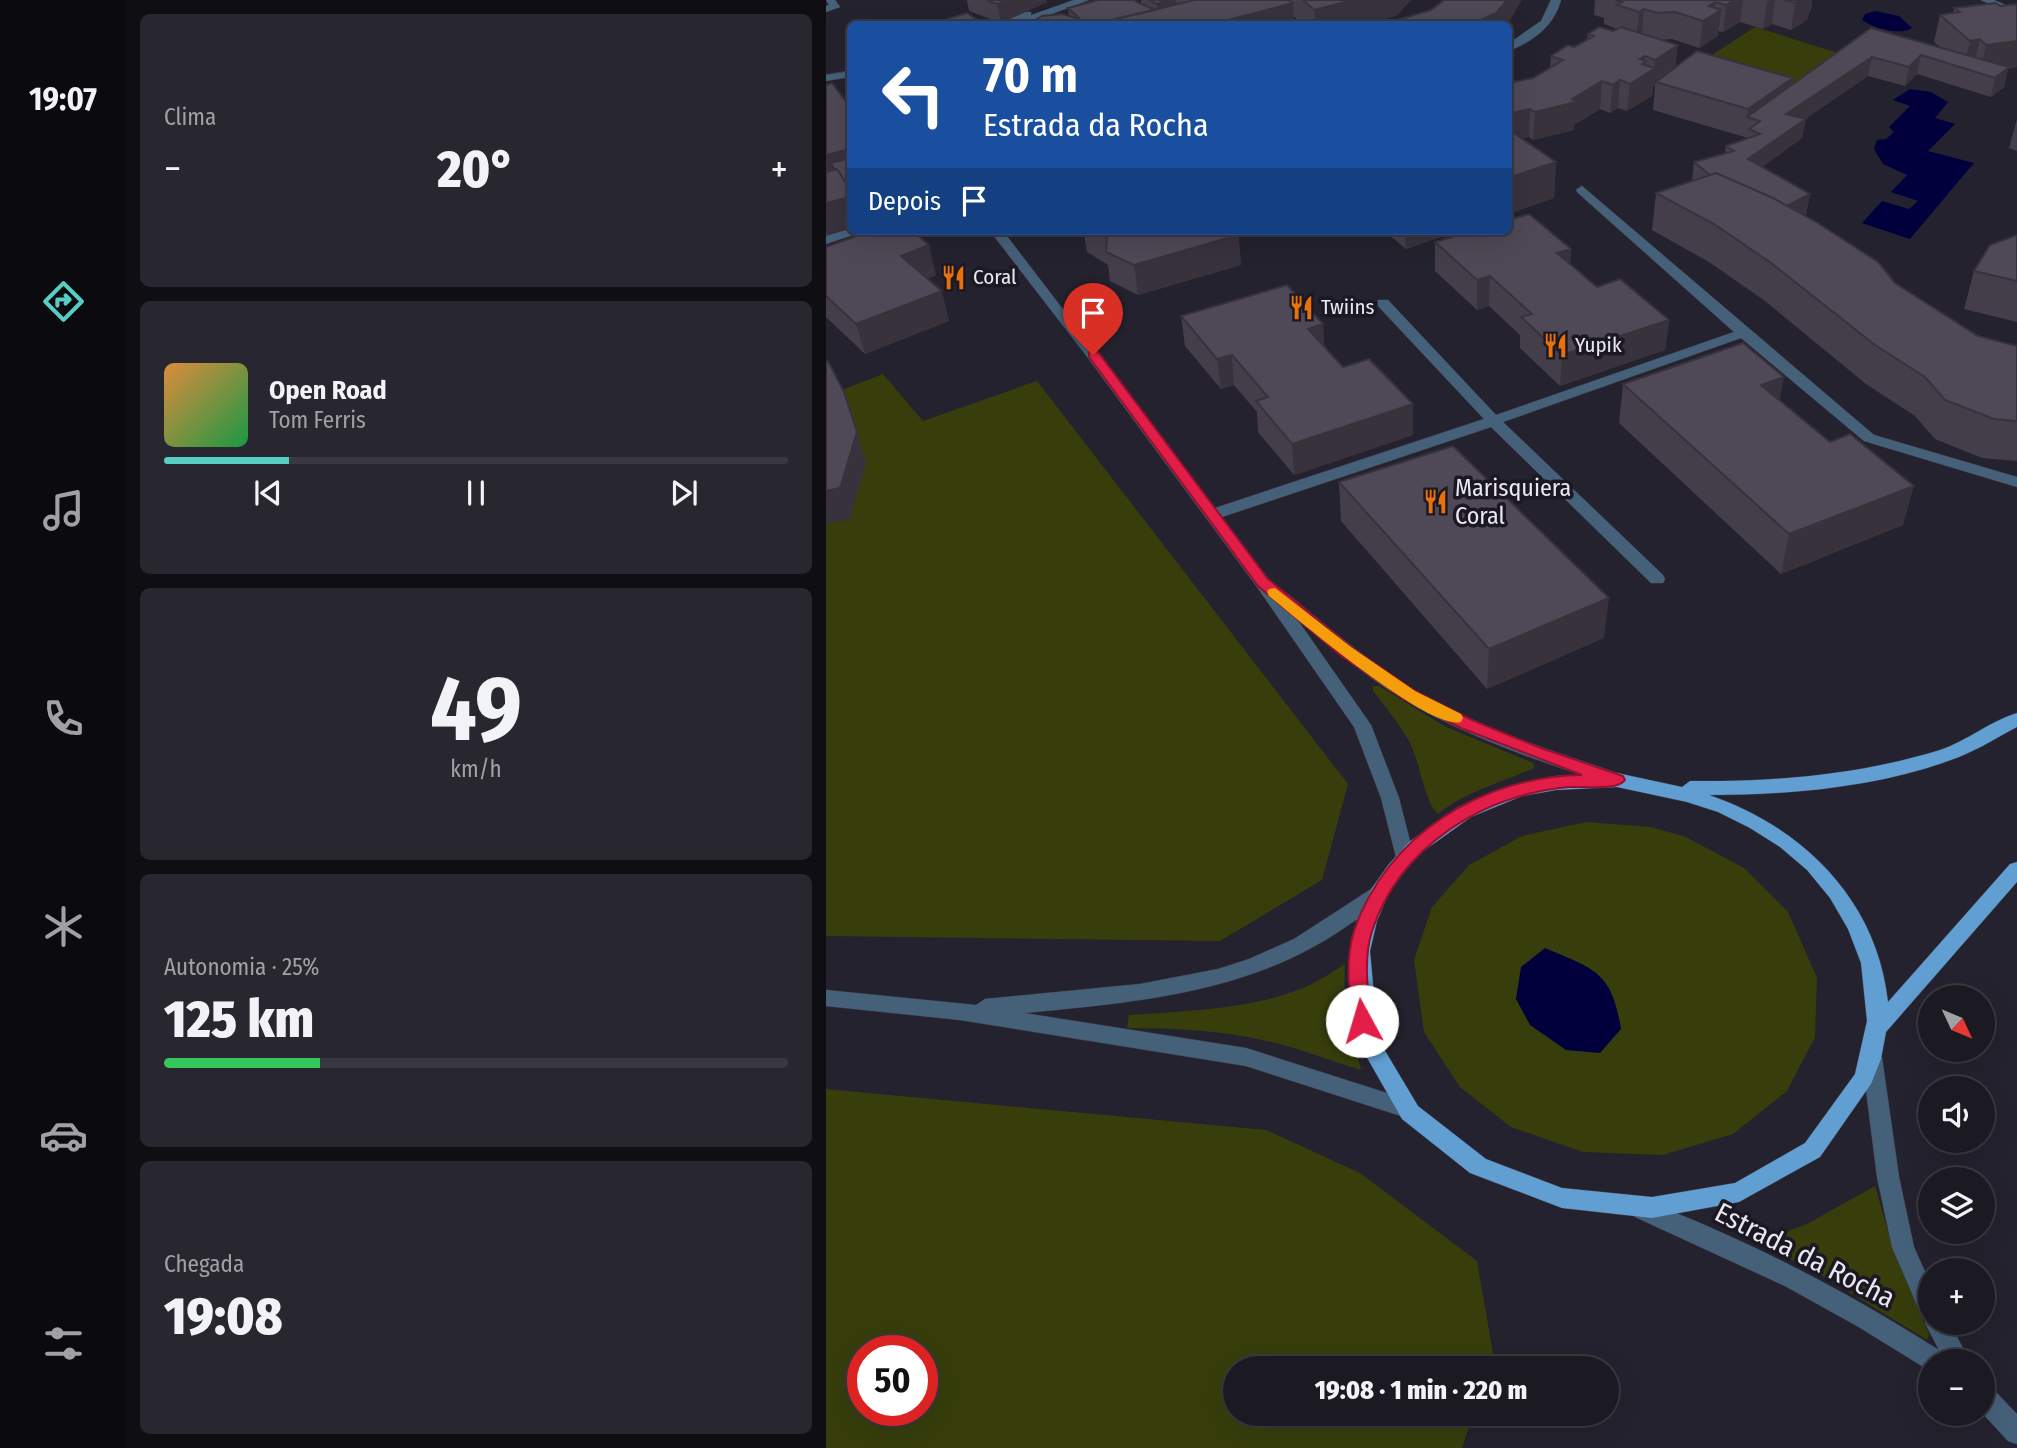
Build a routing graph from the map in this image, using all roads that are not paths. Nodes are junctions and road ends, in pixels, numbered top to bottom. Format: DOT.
graph roads {
  1 [pos="830,0"];
  2 [pos="1065,0"];
  3 [pos="1556,0"];
  4 [pos="1986,0"];
  5 [pos="1088,2"];
  6 [pos="826,9"];
  7 [pos="2017,14"];
  8 [pos="1006,21"];
  9 [pos="1027,21"];
  10 [pos="1045,21"];
  11 [pos="1512,46"];
  12 [pos="826,62"];
  13 [pos="846,74"];
  14 [pos="826,79"];
  15 [pos="1582,190"];
  16 [pos="847,234"];
  17 [pos="999,235"];
  18 [pos="826,240"];
  19 [pos="1383,303"];
  20 [pos="1743,333"];
  21 [pos="1493,421"];
  22 [pos="2017,482"];
  23 [pos="1212,515"];
  24 [pos="1657,579"];
  25 [pos="1263,583"];
  26 [pos="2017,719"];
  27 [pos="1617,780"];
  28 [pos="1666,787"];
  29 [pos="1405,857"];
  30 [pos="2017,869"];
  31 [pos="1379,892"];
  32 [pos="826,998"];
  33 [pos="960,1011"];
  34 [pos="1878,1027"];
  35 [pos="1872,1058"];
  36 [pos="1407,1109"];
  37 [pos="1643,1210"];
  38 [pos="1918,1281"];
  39 [pos="1918,1350"];
  40 [pos="1995,1409"];
  41 [pos="2017,1432"];
  1 -- 6 [label="street"];
  2 -- 8 [label="street"];
  3 -- 11 [label="street"];
  4 -- 7 [label="street"];
  5 -- 9 [label="street"];
  5 -- 10 [label="street"];
  12 -- 13 [label="street"];
  13 -- 14 [label="street"];
  15 -- 20 [label="street"];
  16 -- 18 [label="street"];
  17 -- 23 [label="street"];
  19 -- 21 [label="street"];
  20 -- 21 [label="street"];
  20 -- 22 [label="street"];
  21 -- 23 [label="street"];
  21 -- 24 [label="street"];
  23 -- 25 [label="street"];
  25 -- 27 [label="street"];
  25 -- 29 [label="street"];
  26 -- 28 [label="main road"];
  27 -- 28 [label="main road"];
  27 -- 29 [label="main road"];
  28 -- 34 [label="main road"];
  29 -- 31 [label="main road"];
  30 -- 34 [label="main road"];
  31 -- 33 [label="street"];
  31 -- 36 [label="main road"];
  32 -- 33 [label="street"];
  33 -- 36 [label="street"];
  34 -- 35 [label="main road"];
  35 -- 37 [label="main road"];
  35 -- 38 [label="street, Estrada da Rocha"];
  36 -- 37 [label="main road"];
  37 -- 39 [label="street, Estrada da Rocha"];
  40 -- 41 [label="street"];
}
